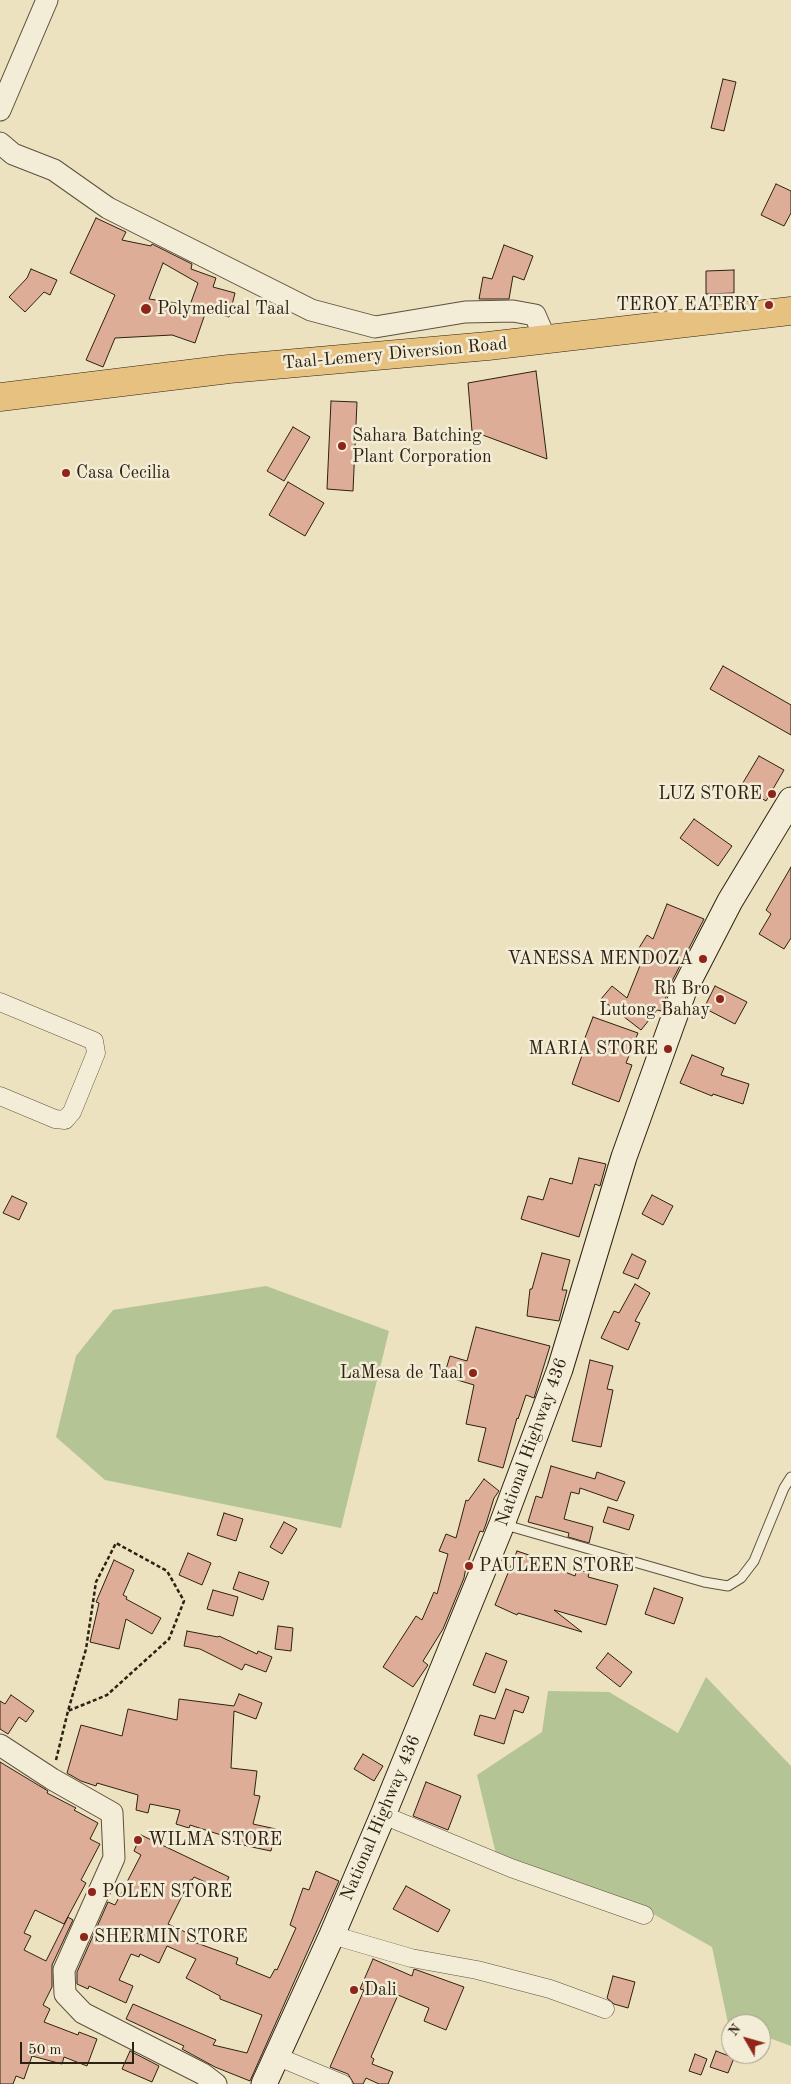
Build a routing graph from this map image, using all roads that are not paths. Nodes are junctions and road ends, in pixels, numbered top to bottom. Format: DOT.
graph roads {
  1 [pos="47,0"];
  2 [pos="0,110"];
  3 [pos="0,143"];
  4 [pos="791,311"];
  5 [pos="545,338"];
  6 [pos="0,397"];
  7 [pos="791,800"];
  8 [pos="0,1002"];
  9 [pos="0,1096"];
  10 [pos="791,1477"];
  11 [pos="502,1524"];
  12 [pos="0,1745"];
  13 [pos="383,1815"];
  14 [pos="644,1915"];
  15 [pos="332,1935"];
  16 [pos="605,2008"];
  17 [pos="276,2056"];
  18 [pos="216,2084"];
  19 [pos="264,2084"];
  20 [pos="343,2084"];
  1 -- 2 [label="street"];
  3 -- 5 [label="street"];
  4 -- 5 [label="main road, Taal-Lemery Diversion Road"];
  5 -- 6 [label="main road, Taal-Lemery Diversion Road"];
  7 -- 11 [label="main road, National Highway 436"];
  8 -- 9 [label="street"];
  10 -- 11 [label="lane"];
  11 -- 13 [label="main road, National Highway 436"];
  12 -- 18 [label="street"];
  13 -- 14 [label="street"];
  13 -- 15 [label="main road, National Highway 436"];
  15 -- 16 [label="street"];
  15 -- 17 [label="main road, National Highway 436"];
  17 -- 19 [label="main road, National Highway 436"];
  17 -- 20 [label="street"];
}
